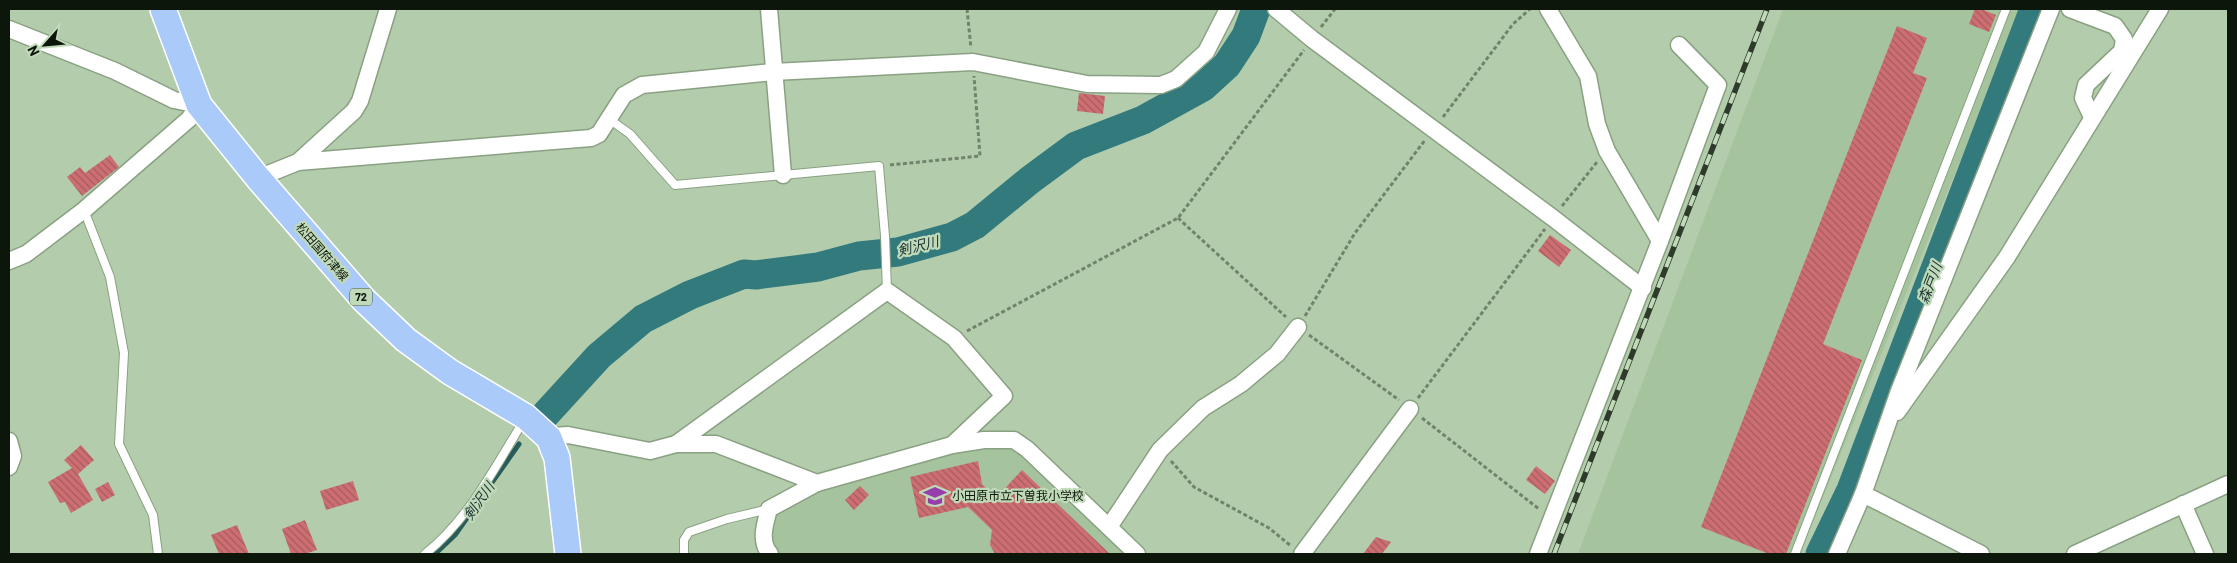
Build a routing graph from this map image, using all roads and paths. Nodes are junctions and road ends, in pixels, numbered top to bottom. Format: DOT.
graph roads {
  1 [pos="163,9"];
  2 [pos="388,9"];
  3 [pos="769,9"];
  4 [pos="967,9"];
  5 [pos="1228,9"];
  6 [pos="1276,9"];
  7 [pos="1335,9"];
  8 [pos="1530,9"];
  9 [pos="1548,9"];
  10 [pos="2006,9"];
  11 [pos="2051,9"];
  12 [pos="2070,9"];
  13 [pos="2160,9"];
  14 [pos="9,29"];
  15 [pos="1312,39"];
  16 [pos="1679,45"];
  17 [pos="973,62"];
  18 [pos="773,72"];
  19 [pos="199,105"];
  20 [pos="2092,117"];
  21 [pos="609,119"];
  22 [pos="1434,128"];
  23 [pos="1607,150"];
  24 [pos="298,162"];
  25 [pos="879,166"];
  26 [pos="783,175"];
  27 [pos="258,178"];
  28 [pos="84,210"];
  29 [pos="1178,218"];
  30 [pos="1553,218"];
  31 [pos="1660,241"];
  32 [pos="9,262"];
  33 [pos="1643,288"];
  34 [pos="887,291"];
  35 [pos="1298,327"];
  36 [pos="954,338"];
  37 [pos="1410,409"];
  38 [pos="526,418"];
  39 [pos="1888,424"];
  40 [pos="549,438"];
  41 [pos="9,441"];
  42 [pos="676,444"];
  43 [pos="952,445"];
  44 [pos="1160,450"];
  45 [pos="9,467"];
  46 [pos="817,483"];
  47 [pos="2228,484"];
  48 [pos="1862,497"];
  49 [pos="2183,504"];
  50 [pos="769,509"];
  51 [pos="1552,518"];
  52 [pos="1109,527"];
  53 [pos="1298,552"];
  54 [pos="158,554"];
  55 [pos="425,554"];
  56 [pos="568,554"];
  57 [pos="684,554"];
  58 [pos="770,554"];
  59 [pos="1137,554"];
  60 [pos="1538,554"];
  61 [pos="1795,554"];
  62 [pos="1837,554"];
  63 [pos="1981,554"];
  64 [pos="2075,554"];
  65 [pos="2205,554"];
  1 -- 19 [label="main road, 松田国府津線 / 72"];
  2 -- 24 [label="street"];
  3 -- 18 [label="street"];
  4 -- 17 [label="path"];
  5 -- 17 [label="street"];
  6 -- 15 [label="street"];
  7 -- 15 [label="path"];
  8 -- 22 [label="path"];
  9 -- 23 [label="street"];
  10 -- 61 [label="lane"];
  11 -- 39 [label="street"];
  12 -- 20 [label="street"];
  13 -- 20 [label="street"];
  14 -- 19 [label="street"];
  15 -- 22 [label="street"];
  15 -- 29 [label="path"];
  16 -- 31 [label="street"];
  17 -- 18 [label="street"];
  17 -- 25 [label="path"];
  18 -- 21 [label="street"];
  18 -- 26 [label="street"];
  19 -- 27 [label="main road, 松田国府津線 / 72"];
  19 -- 28 [label="street"];
  20 -- 39 [label="street"];
  21 -- 24 [label="street"];
  21 -- 26 [label="lane"];
  22 -- 30 [label="street"];
  22 -- 35 [label="path"];
  23 -- 30 [label="path"];
  23 -- 31 [label="street"];
  24 -- 27 [label="street"];
  25 -- 26 [label="lane"];
  25 -- 34 [label="lane"];
  27 -- 38 [label="main road, 松田国府津線 / 72"];
  28 -- 32 [label="street"];
  28 -- 54 [label="lane"];
  29 -- 35 [label="path"];
  29 -- 36 [label="path"];
  30 -- 33 [label="street"];
  30 -- 37 [label="path"];
  31 -- 33 [label="street"];
  33 -- 51 [label="street"];
  34 -- 36 [label="street"];
  34 -- 42 [label="street"];
  35 -- 37 [label="path"];
  35 -- 44 [label="street"];
  36 -- 43 [label="street"];
  37 -- 51 [label="path"];
  37 -- 53 [label="street"];
  38 -- 40 [label="main road, 松田国府津線 / 72"];
  38 -- 55 [label="lane"];
  39 -- 48 [label="street"];
  40 -- 42 [label="street"];
  40 -- 56 [label="main road, 松田国府津線 / 72"];
  41 -- 45 [label="street"];
  42 -- 46 [label="street"];
  43 -- 46 [label="street"];
  43 -- 52 [label="street"];
  44 -- 52 [label="street"];
  44 -- 53 [label="path"];
  46 -- 50 [label="street"];
  47 -- 49 [label="street"];
  48 -- 62 [label="street"];
  48 -- 63 [label="street"];
  49 -- 64 [label="street"];
  49 -- 65 [label="street"];
  50 -- 57 [label="lane"];
  50 -- 58 [label="street"];
  51 -- 60 [label="street"];
  52 -- 59 [label="street"];
}
